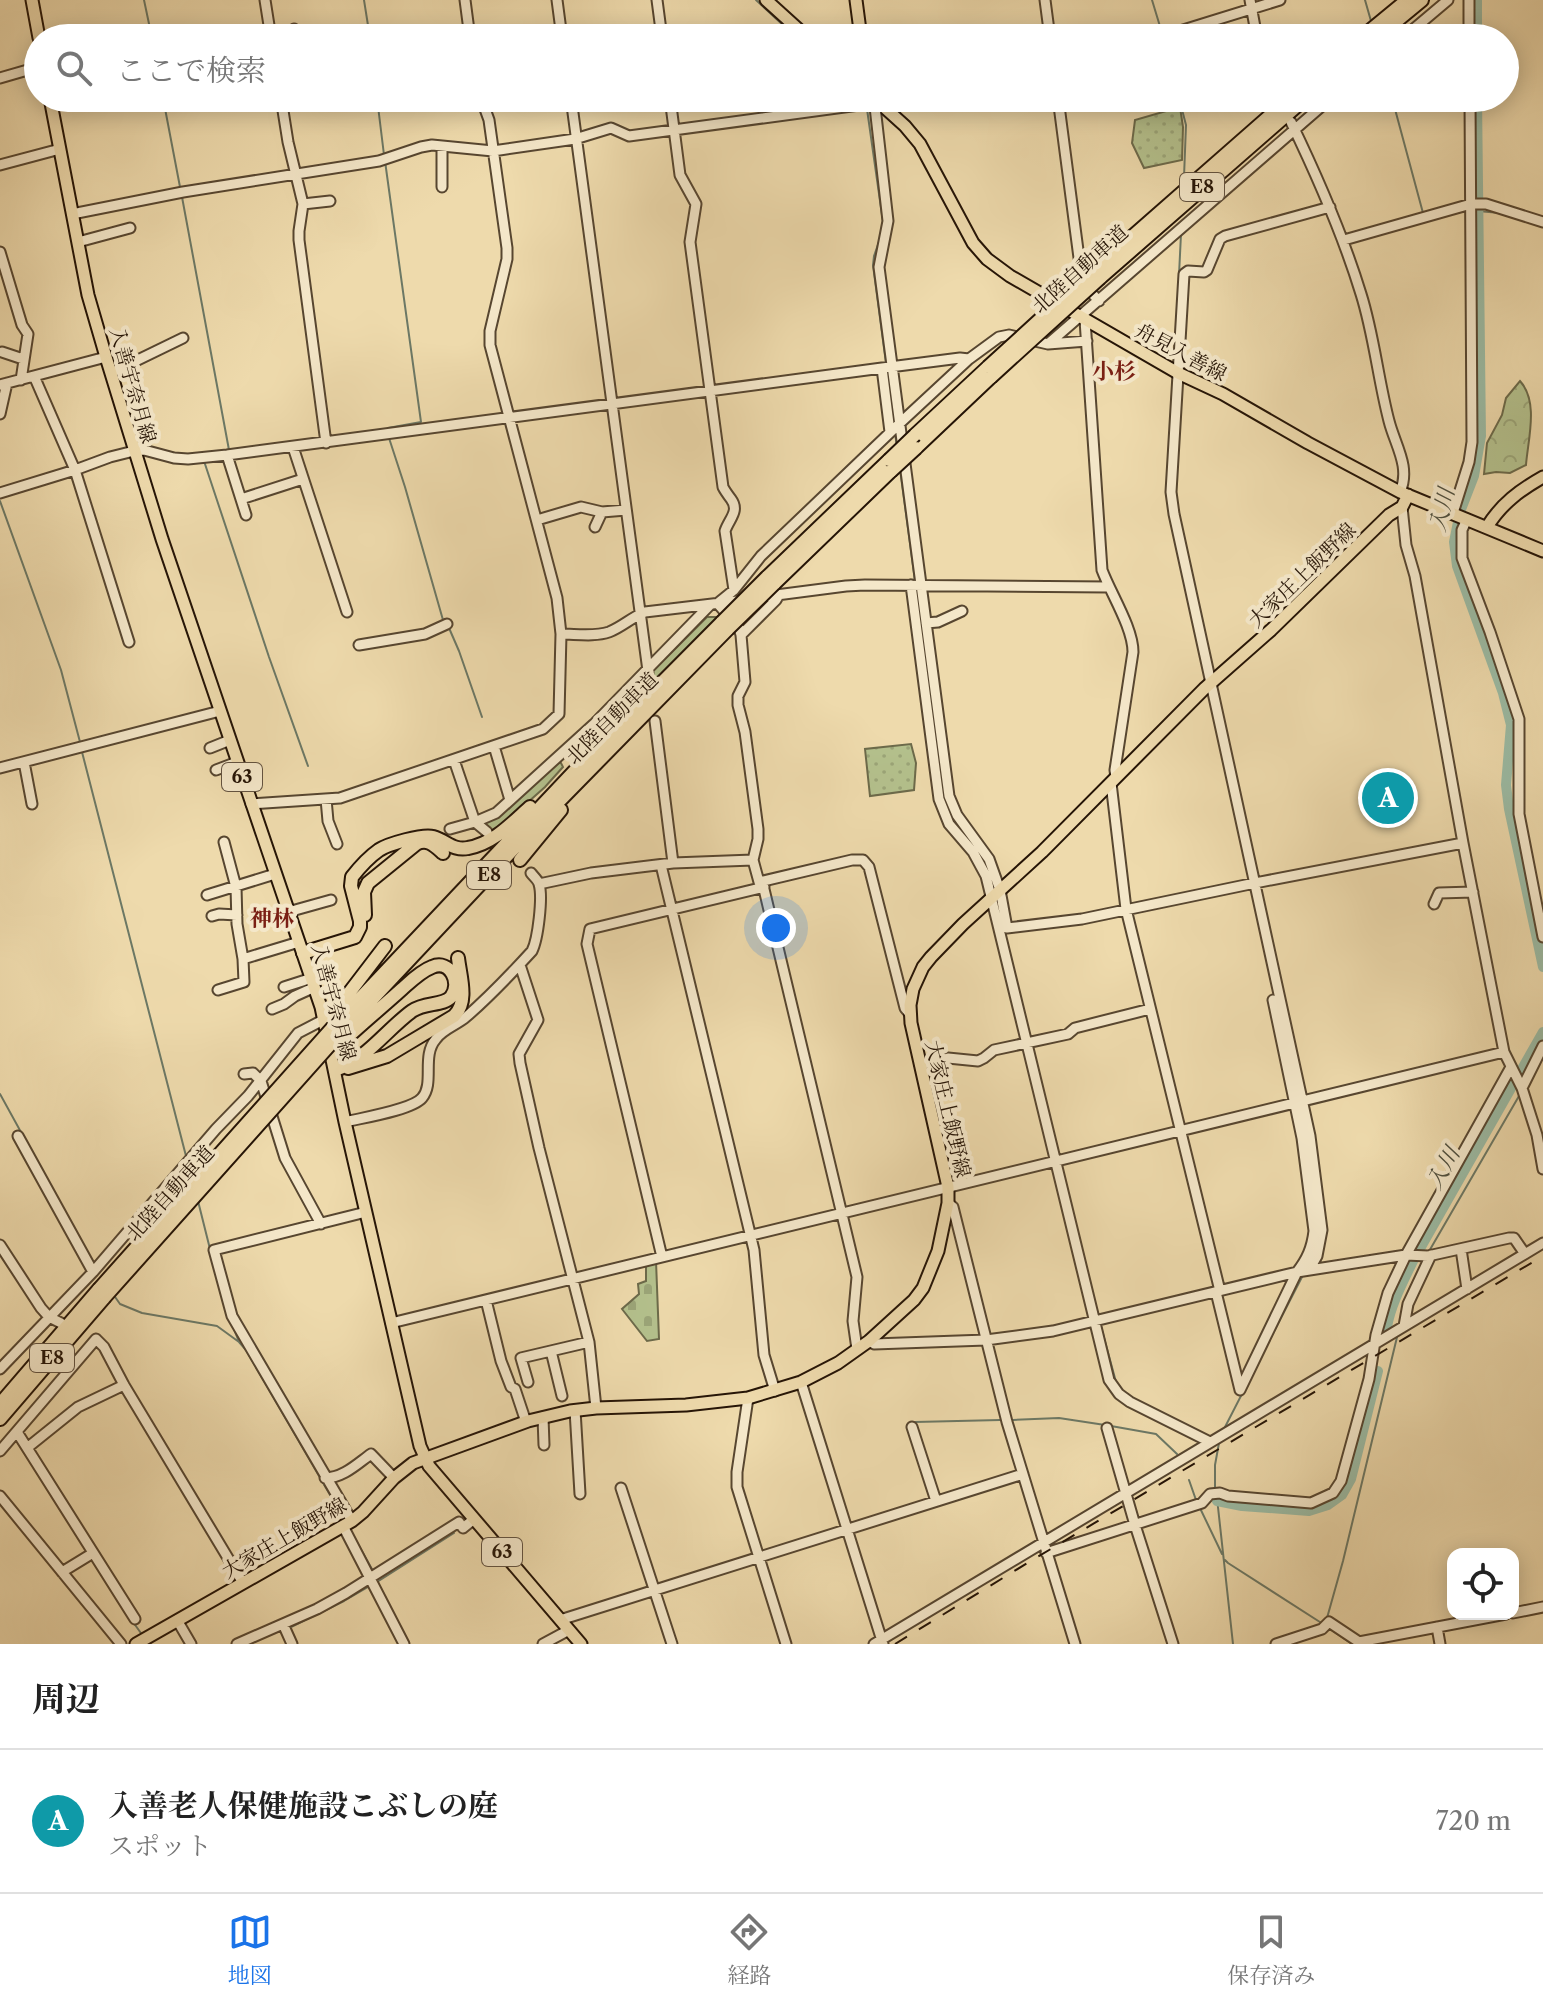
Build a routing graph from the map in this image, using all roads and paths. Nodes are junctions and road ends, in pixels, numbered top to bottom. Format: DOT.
graph roads {
  1 [pos="32,0"];
  2 [pos="265,0"];
  3 [pos="465,0"];
  4 [pos="557,0"];
  5 [pos="657,0"];
  6 [pos="766,0"];
  7 [pos="856,0"];
  8 [pos="1045,0"];
  9 [pos="1280,0"];
  10 [pos="1407,0"];
  11 [pos="1422,0"];
  12 [pos="1448,0"];
  13 [pos="1469,0"];
  14 [pos="1251,4"];
  15 [pos="36,24"];
  16 [pos="269,24"];
  17 [pos="468,24"];
  18 [pos="560,24"];
  19 [pos="660,24"];
  20 [pos="793,24"];
  21 [pos="859,24"];
  22 [pos="1048,24"];
  23 [pos="1197,24"];
  24 [pos="1255,24"];
  25 [pos="1378,24"];
  26 [pos="1393,24"];
  27 [pos="1420,24"];
  28 [pos="1469,24"];
  29 [pos="24,71"];
  30 [pos="0,78"];
  31 [pos="53,112"];
  32 [pos="283,112"];
  33 [pos="486,112"];
  34 [pos="572,112"];
  35 [pos="672,112"];
  36 [pos="794,112"];
  37 [pos="875,112"];
  38 [pos="888,112"];
  39 [pos="1060,112"];
  40 [pos="1275,112"];
  41 [pos="1289,112"];
  42 [pos="1312,112"];
  43 [pos="1470,112"];
  44 [pos="1293,126"];
  45 [pos="674,130"];
  46 [pos="575,139"];
  47 [pos="442,146"];
  48 [pos="60,149"];
  49 [pos="493,151"];
  50 [pos="0,165"];
  51 [pos="295,174"];
  52 [pos="442,187"];
  53 [pos="330,201"];
  54 [pos="303,204"];
  55 [pos="1471,204"];
  56 [pos="1330,207"];
  57 [pos="72,214"];
  58 [pos="1543,222"];
  59 [pos="130,228"];
  60 [pos="1344,240"];
  61 [pos="78,242"];
  62 [pos="0,252"];
  63 [pos="1097,274"];
  64 [pos="1099,301"];
  65 [pos="1083,318"];
  66 [pos="183,338"];
  67 [pos="1087,341"];
  68 [pos="1048,344"];
  69 [pos="2,352"];
  70 [pos="106,357"];
  71 [pos="23,359"];
  72 [pos="969,359"];
  73 [pos="887,367"];
  74 [pos="111,373"];
  75 [pos="1178,373"];
  76 [pos="34,376"];
  77 [pos="21,380"];
  78 [pos="3,384"];
  79 [pos="710,390"];
  80 [pos="611,404"];
  81 [pos="0,414"];
  82 [pos="510,417"];
  83 [pos="899,424"];
  84 [pos="890,432"];
  85 [pos="326,443"];
  86 [pos="293,447"];
  87 [pos="134,451"];
  88 [pos="227,455"];
  89 [pos="75,470"];
  90 [pos="1543,477"];
  91 [pos="303,479"];
  92 [pos="0,493"];
  93 [pos="1404,498"];
  94 [pos="241,499"];
  95 [pos="626,510"];
  96 [pos="602,512"];
  97 [pos="1453,513"];
  98 [pos="246,515"];
  99 [pos="1467,519"];
  100 [pos="537,520"];
  101 [pos="595,527"];
  102 [pos="1487,527"];
  103 [pos="1543,551"];
  104 [pos="773,585"];
  105 [pos="916,585"];
  106 [pos="1108,587"];
  107 [pos="734,590"];
  108 [pos="714,604"];
  109 [pos="962,611"];
  110 [pos="347,612"];
  111 [pos="640,614"];
  112 [pos="926,623"];
  113 [pos="447,624"];
  114 [pos="730,629"];
  115 [pos="561,634"];
  116 [pos="129,642"];
  117 [pos="359,645"];
  118 [pos="648,671"];
  119 [pos="1209,685"];
  120 [pos="220,711"];
  121 [pos="649,717"];
  122 [pos="624,719"];
  123 [pos="230,740"];
  124 [pos="494,746"];
  125 [pos="210,748"];
  126 [pos="454,760"];
  127 [pos="24,762"];
  128 [pos="237,762"];
  129 [pos="0,768"];
  130 [pos="216,770"];
  131 [pos="1114,780"];
  132 [pos="326,799"];
  133 [pos="510,800"];
  134 [pos="32,804"];
  135 [pos="251,804"];
  136 [pos="475,822"];
  137 [pos="450,829"];
  138 [pos="487,832"];
  139 [pos="224,842"];
  140 [pos="1463,843"];
  141 [pos="337,844"];
  142 [pos="437,852"];
  143 [pos="520,860"];
  144 [pos="753,860"];
  145 [pos="673,863"];
  146 [pos="661,865"];
  147 [pos="531,873"];
  148 [pos="275,874"];
  149 [pos="1255,883"];
  150 [pos="539,884"];
  151 [pos="763,884"];
  152 [pos="236,887"];
  153 [pos="1473,892"];
  154 [pos="996,894"];
  155 [pos="207,895"];
  156 [pos="331,900"];
  157 [pos="1434,904"];
  158 [pos="671,908"];
  159 [pos="1126,909"];
  160 [pos="288,912"];
  161 [pos="237,915"];
  162 [pos="212,916"];
  163 [pos="1003,929"];
  164 [pos="1543,937"];
  165 [pos="385,946"];
  166 [pos="301,948"];
  167 [pos="243,959"];
  168 [pos="461,961"];
  169 [pos="520,965"];
  170 [pos="313,983"];
  171 [pos="284,987"];
  172 [pos="218,990"];
  173 [pos="1273,1000"];
  174 [pos="272,1009"];
  175 [pos="1150,1009"];
  176 [pos="910,1014"];
  177 [pos="332,1029"];
  178 [pos="1027,1042"];
  179 [pos="1543,1046"];
  180 [pos="1504,1052"];
  181 [pos="920,1065"];
  182 [pos="1512,1069"];
  183 [pos="335,1070"];
  184 [pos="244,1074"];
  185 [pos="261,1081"];
  186 [pos="1521,1086"];
  187 [pos="1298,1101"];
  188 [pos="258,1117"];
  189 [pos="345,1122"];
  190 [pos="1180,1131"];
  191 [pos="18,1136"];
  192 [pos="1056,1161"];
  193 [pos="1543,1169"];
  194 [pos="948,1187"];
  195 [pos="948,1203"];
  196 [pos="366,1212"];
  197 [pos="843,1213"];
  198 [pos="321,1224"];
  199 [pos="750,1235"];
  200 [pos="1543,1243"];
  201 [pos="0,1245"];
  202 [pos="1461,1249"];
  203 [pos="1525,1254"];
  204 [pos="1408,1255"];
  205 [pos="1430,1256"];
  206 [pos="662,1257"];
  207 [pos="1309,1270"];
  208 [pos="93,1272"];
  209 [pos="1297,1272"];
  210 [pos="573,1279"];
  211 [pos="1467,1289"];
  212 [pos="1218,1291"];
  213 [pos="102,1294"];
  214 [pos="486,1300"];
  215 [pos="49,1317"];
  216 [pos="1094,1321"];
  217 [pos="61,1323"];
  218 [pos="391,1323"];
  219 [pos="1404,1326"];
  220 [pos="986,1340"];
  221 [pos="869,1341"];
  222 [pos="589,1342"];
  223 [pos="1375,1343"];
  224 [pos="857,1349"];
  225 [pos="551,1351"];
  226 [pos="0,1369"];
  227 [pos="528,1382"];
  228 [pos="801,1382"];
  229 [pos="124,1385"];
  230 [pos="775,1391"];
  231 [pos="562,1396"];
  232 [pos="748,1398"];
  233 [pos="0,1404"];
  234 [pos="596,1408"];
  235 [pos="575,1410"];
  236 [pos="543,1417"];
  237 [pos="0,1419"];
  238 [pos="526,1422"];
  239 [pos="912,1427"];
  240 [pos="1107,1428"];
  241 [pos="17,1432"];
  242 [pos="1210,1442"];
  243 [pos="544,1445"];
  244 [pos="27,1448"];
  245 [pos="0,1451"];
  246 [pos="424,1458"];
  247 [pos="1023,1474"];
  248 [pos="325,1478"];
  249 [pos="394,1478"];
  250 [pos="621,1488"];
  251 [pos="1126,1493"];
  252 [pos="580,1494"];
  253 [pos="0,1496"];
  254 [pos="936,1501"];
  255 [pos="474,1519"];
  256 [pos="347,1524"];
  257 [pos="1135,1525"];
  258 [pos="847,1529"];
  259 [pos="1044,1541"];
  260 [pos="93,1553"];
  261 [pos="1046,1553"];
  262 [pos="759,1557"];
  263 [pos="62,1572"];
  264 [pos="369,1578"];
  265 [pos="243,1583"];
  266 [pos="655,1589"];
  267 [pos="1543,1607"];
  268 [pos="1519,1612"];
  269 [pos="135,1619"];
  270 [pos="177,1620"];
  271 [pos="560,1620"];
  272 [pos="1474,1620"];
  273 [pos="283,1624"];
  274 [pos="1437,1627"];
  275 [pos="569,1630"];
  276 [pos="879,1642"];
  277 [pos="1360,1643"];
  278 [pos="121,1644"];
  279 [pos="136,1644"];
  280 [pos="191,1644"];
  281 [pos="237,1644"];
  282 [pos="292,1644"];
  283 [pos="404,1644"];
  284 [pos="543,1644"];
  285 [pos="581,1644"];
  286 [pos="672,1644"];
  287 [pos="786,1644"];
  288 [pos="1075,1644"];
  289 [pos="1173,1644"];
  290 [pos="1276,1644"];
  291 [pos="1440,1644"];
  1 -- 15 [label="main road"];
  2 -- 16 [label="street"];
  3 -- 17 [label="street"];
  4 -- 18 [label="street"];
  5 -- 19 [label="street"];
  6 -- 20 [label="main road"];
  7 -- 21 [label="main road"];
  8 -- 22 [label="street"];
  9 -- 14 [label="street"];
  10 -- 25 [label="highway"];
  11 -- 26 [label="highway"];
  12 -- 27 [label="street"];
  13 -- 28 [label="street"];
  14 -- 23 [label="street"];
  14 -- 24 [label="street"];
  29 -- 30 [label="street"];
  31 -- 48 [label="main road, 入善宇奈月線 / 63"];
  32 -- 51 [label="street"];
  33 -- 49 [label="street"];
  34 -- 46 [label="street"];
  35 -- 45 [label="street"];
  36 -- 45 [label="street"];
  37 -- 73 [label="street"];
  38 -- 65 [label="main road, 舟見入善線"];
  39 -- 64 [label="street"];
  40 -- 63 [label="highway, 北陸自動車道 / E8"];
  41 -- 63 [label="highway, 北陸自動車道 / E8"];
  42 -- 44 [label="street"];
  43 -- 55 [label="street"];
  44 -- 56 [label="street"];
  44 -- 64 [label="street"];
  45 -- 46 [label="street"];
  45 -- 79 [label="street"];
  46 -- 49 [label="street"];
  46 -- 80 [label="street"];
  47 -- 49 [label="street"];
  47 -- 51 [label="street"];
  47 -- 52 [label="street"];
  48 -- 50 [label="street"];
  48 -- 57 [label="main road, 入善宇奈月線 / 63"];
  49 -- 82 [label="street"];
  51 -- 54 [label="street"];
  51 -- 57 [label="street"];
  53 -- 54 [label="street"];
  54 -- 85 [label="street"];
  55 -- 58 [label="street"];
  55 -- 60 [label="street"];
  55 -- 97 [label="street"];
  56 -- 60 [label="street"];
  56 -- 75 [label="street"];
  57 -- 61 [label="main road, 入善宇奈月線 / 63"];
  59 -- 61 [label="street"];
  60 -- 93 [label="street"];
  61 -- 70 [label="main road, 入善宇奈月線 / 63"];
  62 -- 71 [label="street"];
  63 -- 104 [label="highway, 北陸自動車道 / E8, bridge"];
  64 -- 65 [label="street"];
  65 -- 67 [label="street"];
  65 -- 68 [label="street"];
  65 -- 75 [label="main road, 舟見入善線"];
  66 -- 74 [label="street"];
  67 -- 68 [label="street"];
  67 -- 106 [label="street"];
  68 -- 72 [label="street"];
  69 -- 71 [label="street"];
  70 -- 74 [label="main road, 入善宇奈月線 / 63"];
  70 -- 76 [label="street"];
  71 -- 77 [label="street"];
  72 -- 73 [label="street"];
  72 -- 83 [label="street"];
  73 -- 79 [label="street"];
  73 -- 83 [label="street"];
  73 -- 84 [label="street"];
  74 -- 87 [label="main road, 入善宇奈月線 / 63"];
  75 -- 93 [label="main road, 舟見入善線"];
  75 -- 119 [label="street"];
  76 -- 77 [label="street"];
  76 -- 89 [label="street"];
  77 -- 78 [label="street"];
  78 -- 81 [label="street"];
  79 -- 80 [label="street"];
  79 -- 107 [label="street"];
  80 -- 82 [label="street"];
  80 -- 95 [label="street"];
  82 -- 85 [label="street"];
  82 -- 100 [label="street"];
  83 -- 84 [label="street"];
  83 -- 105 [label="street"];
  84 -- 107 [label="street"];
  85 -- 86 [label="street"];
  86 -- 88 [label="street"];
  86 -- 91 [label="street"];
  87 -- 88 [label="street"];
  87 -- 89 [label="street"];
  87 -- 120 [label="main road, 入善宇奈月線 / 63"];
  88 -- 94 [label="street"];
  89 -- 92 [label="street"];
  89 -- 116 [label="street"];
  90 -- 102 [label="main road"];
  91 -- 94 [label="street"];
  91 -- 110 [label="street"];
  93 -- 97 [label="main road, 舟見入善線"];
  93 -- 119 [label="main road, 大家庄上飯野線"];
  93 -- 140 [label="street"];
  94 -- 98 [label="street"];
  95 -- 96 [label="street"];
  95 -- 111 [label="street"];
  96 -- 100 [label="street"];
  96 -- 101 [label="street"];
  97 -- 99 [label="main road, 舟見入善線"];
  99 -- 102 [label="main road, 舟見入善線"];
  99 -- 164 [label="street"];
  100 -- 115 [label="street"];
  102 -- 103 [label="main road, 舟見入善線"];
  104 -- 105 [label="street"];
  104 -- 108 [label="street"];
  104 -- 114 [label="highway, 北陸自動車道 / E8, bridge"];
  104 -- 114 [label="street"];
  105 -- 106 [label="street"];
  105 -- 112 [label="street"];
  105 -- 154 [label="street"];
  106 -- 131 [label="street"];
  107 -- 108 [label="street"];
  108 -- 111 [label="street"];
  108 -- 114 [label="street"];
  108 -- 118 [label="street"];
  109 -- 112 [label="street"];
  111 -- 115 [label="street"];
  111 -- 118 [label="street"];
  112 -- 154 [label="street"];
  113 -- 117 [label="street"];
  114 -- 121 [label="highway, 北陸自動車道 / E8"];
  114 -- 122 [label="highway, 北陸自動車道 / E8"];
  114 -- 144 [label="street"];
  115 -- 124 [label="street"];
  118 -- 133 [label="street"];
  119 -- 131 [label="main road, 大家庄上飯野線"];
  119 -- 149 [label="street"];
  120 -- 123 [label="main road, 入善宇奈月線 / 63"];
  120 -- 127 [label="street"];
  121 -- 143 [label="highway"];
  121 -- 145 [label="street"];
  121 -- 177 [label="highway, 北陸自動車道 / E8"];
  122 -- 166 [label="highway"];
  122 -- 177 [label="highway, 北陸自動車道 / E8"];
  123 -- 125 [label="street"];
  123 -- 128 [label="main road, 入善宇奈月線 / 63"];
  124 -- 126 [label="street"];
  124 -- 133 [label="street"];
  126 -- 132 [label="street"];
  126 -- 136 [label="street"];
  127 -- 129 [label="street"];
  127 -- 134 [label="street"];
  128 -- 130 [label="street"];
  128 -- 135 [label="main road, 入善宇奈月線 / 63"];
  131 -- 154 [label="main road, 大家庄上飯野線"];
  131 -- 159 [label="street"];
  132 -- 135 [label="street"];
  132 -- 141 [label="street"];
  133 -- 136 [label="street"];
  135 -- 148 [label="main road, 入善宇奈月線 / 63"];
  136 -- 137 [label="street"];
  136 -- 138 [label="street"];
  139 -- 152 [label="street"];
  140 -- 149 [label="street"];
  140 -- 153 [label="street"];
  142 -- 166 [label="highway"];
  144 -- 145 [label="street"];
  144 -- 151 [label="street"];
  145 -- 146 [label="street"];
  146 -- 150 [label="street"];
  146 -- 158 [label="street"];
  147 -- 150 [label="street"];
  148 -- 152 [label="street"];
  148 -- 160 [label="main road, 入善宇奈月線 / 63"];
  149 -- 159 [label="street"];
  149 -- 187 [label="street"];
  150 -- 169 [label="street"];
  151 -- 158 [label="street"];
  151 -- 176 [label="street"];
  151 -- 197 [label="street"];
  152 -- 155 [label="street"];
  152 -- 161 [label="street"];
  153 -- 157 [label="street"];
  153 -- 180 [label="street"];
  154 -- 163 [label="street"];
  154 -- 176 [label="main road, 大家庄上飯野線"];
  156 -- 160 [label="street"];
  158 -- 199 [label="street"];
  158 -- 206 [label="street"];
  159 -- 163 [label="street"];
  159 -- 175 [label="street"];
  160 -- 166 [label="main road, 入善宇奈月線 / 63"];
  161 -- 162 [label="street"];
  161 -- 167 [label="street"];
  163 -- 178 [label="street"];
  165 -- 177 [label="highway"];
  166 -- 167 [label="street"];
  166 -- 170 [label="main road, 入善宇奈月線 / 63"];
  167 -- 172 [label="street"];
  168 -- 183 [label="highway"];
  169 -- 189 [label="street"];
  169 -- 210 [label="street"];
  170 -- 171 [label="street"];
  170 -- 174 [label="street"];
  170 -- 177 [label="main road, 入善宇奈月線 / 63"];
  173 -- 187 [label="street"];
  175 -- 178 [label="street"];
  175 -- 190 [label="street"];
  176 -- 181 [label="main road, 大家庄上飯野線"];
  177 -- 183 [label="main road, 入善宇奈月線 / 63"];
  177 -- 183 [label="highway"];
  177 -- 185 [label="street"];
  177 -- 188 [label="highway, 北陸自動車道 / E8, bridge"];
  177 -- 188 [label="highway, bridge"];
  178 -- 181 [label="street"];
  178 -- 192 [label="street"];
  179 -- 186 [label="street"];
  180 -- 182 [label="street"];
  180 -- 187 [label="street"];
  181 -- 194 [label="main road, 大家庄上飯野線"];
  182 -- 186 [label="street"];
  182 -- 204 [label="street"];
  183 -- 189 [label="main road, 入善宇奈月線 / 63"];
  184 -- 185 [label="street"];
  185 -- 198 [label="street"];
  185 -- 208 [label="street"];
  186 -- 193 [label="street"];
  187 -- 190 [label="street"];
  187 -- 207 [label="street"];
  187 -- 209 [label="street"];
  188 -- 213 [label="highway, 北陸自動車道 / E8, bridge"];
  189 -- 196 [label="main road, 入善宇奈月線 / 63"];
  190 -- 192 [label="street"];
  190 -- 212 [label="street"];
  191 -- 208 [label="street"];
  192 -- 194 [label="street"];
  192 -- 216 [label="street"];
  194 -- 195 [label="main road, 大家庄上飯野線"];
  194 -- 197 [label="street"];
  195 -- 220 [label="street"];
  195 -- 221 [label="main road, 大家庄上飯野線"];
  196 -- 198 [label="street"];
  196 -- 218 [label="main road, 入善宇奈月線 / 63"];
  197 -- 199 [label="street"];
  197 -- 224 [label="street"];
  198 -- 248 [label="street"];
  199 -- 206 [label="street"];
  199 -- 230 [label="street"];
  200 -- 203 [label="street"];
  201 -- 215 [label="street"];
  202 -- 203 [label="street"];
  202 -- 205 [label="street"];
  202 -- 211 [label="street"];
  203 -- 211 [label="street"];
  204 -- 205 [label="street"];
  204 -- 207 [label="street"];
  204 -- 223 [label="street"];
  205 -- 219 [label="street"];
  206 -- 210 [label="street"];
  207 -- 209 [label="street"];
  208 -- 215 [label="street"];
  209 -- 212 [label="street"];
  209 -- 212 [label="street"];
  210 -- 214 [label="street"];
  210 -- 222 [label="street"];
  211 -- 219 [label="street"];
  212 -- 216 [label="street"];
  213 -- 233 [label="highway, 北陸自動車道 / E8"];
  213 -- 237 [label="highway, 北陸自動車道 / E8"];
  214 -- 218 [label="street"];
  214 -- 238 [label="street"];
  215 -- 217 [label="street"];
  215 -- 226 [label="street"];
  216 -- 220 [label="street"];
  216 -- 242 [label="street"];
  218 -- 246 [label="main road, 入善宇奈月線 / 63"];
  219 -- 223 [label="street"];
  220 -- 221 [label="street"];
  220 -- 247 [label="street"];
  221 -- 224 [label="main road, 大家庄上飯野線"];
  222 -- 225 [label="street"];
  222 -- 234 [label="street"];
  223 -- 242 [label="street"];
  223 -- 257 [label="street"];
  224 -- 228 [label="main road, 大家庄上飯野線"];
  225 -- 227 [label="street"];
  225 -- 231 [label="street"];
  228 -- 230 [label="main road, 大家庄上飯野線"];
  228 -- 258 [label="street"];
  229 -- 241 [label="street"];
  229 -- 244 [label="street"];
  229 -- 265 [label="street"];
  230 -- 232 [label="main road, 大家庄上飯野線"];
  232 -- 234 [label="main road, 大家庄上飯野線"];
  232 -- 262 [label="street"];
  234 -- 235 [label="main road, 大家庄上飯野線"];
  235 -- 236 [label="main road, 大家庄上飯野線"];
  235 -- 252 [label="street"];
  236 -- 238 [label="main road, 大家庄上飯野線"];
  236 -- 243 [label="street"];
  238 -- 246 [label="main road, 大家庄上飯野線"];
  239 -- 254 [label="street"];
  240 -- 251 [label="street"];
  241 -- 244 [label="street"];
  241 -- 245 [label="street"];
  242 -- 251 [label="street"];
  244 -- 260 [label="street"];
  246 -- 249 [label="main road, 大家庄上飯野線"];
  246 -- 255 [label="main road, 入善宇奈月線 / 63"];
  247 -- 254 [label="street"];
  247 -- 259 [label="street"];
  248 -- 249 [label="street"];
  248 -- 256 [label="street"];
  249 -- 256 [label="main road, 大家庄上飯野線"];
  250 -- 266 [label="street"];
  251 -- 257 [label="street"];
  251 -- 259 [label="street"];
  253 -- 263 [label="street"];
  254 -- 258 [label="street"];
  255 -- 264 [label="street"];
  255 -- 271 [label="main road, 入善宇奈月線 / 63"];
  256 -- 264 [label="street"];
  256 -- 265 [label="main road, 大家庄上飯野線"];
  257 -- 261 [label="street"];
  257 -- 289 [label="street"];
  258 -- 262 [label="street"];
  258 -- 276 [label="street"];
  259 -- 261 [label="street"];
  259 -- 276 [label="street"];
  260 -- 263 [label="street"];
  260 -- 269 [label="street"];
  261 -- 288 [label="street"];
  262 -- 266 [label="street"];
  262 -- 287 [label="street"];
  263 -- 278 [label="street"];
  264 -- 273 [label="street"];
  264 -- 283 [label="street"];
  265 -- 270 [label="main road, 大家庄上飯野線"];
  266 -- 271 [label="street"];
  266 -- 286 [label="street"];
  267 -- 268 [label="street"];
  270 -- 279 [label="main road, 大家庄上飯野線"];
  270 -- 280 [label="street"];
  271 -- 275 [label="main road, 入善宇奈月線 / 63"];
  272 -- 274 [label="street"];
  273 -- 281 [label="street"];
  273 -- 282 [label="street"];
  274 -- 277 [label="street"];
  274 -- 291 [label="street"];
  275 -- 284 [label="street"];
  275 -- 285 [label="main road, 入善宇奈月線 / 63"];
  277 -- 290 [label="street"];
}
